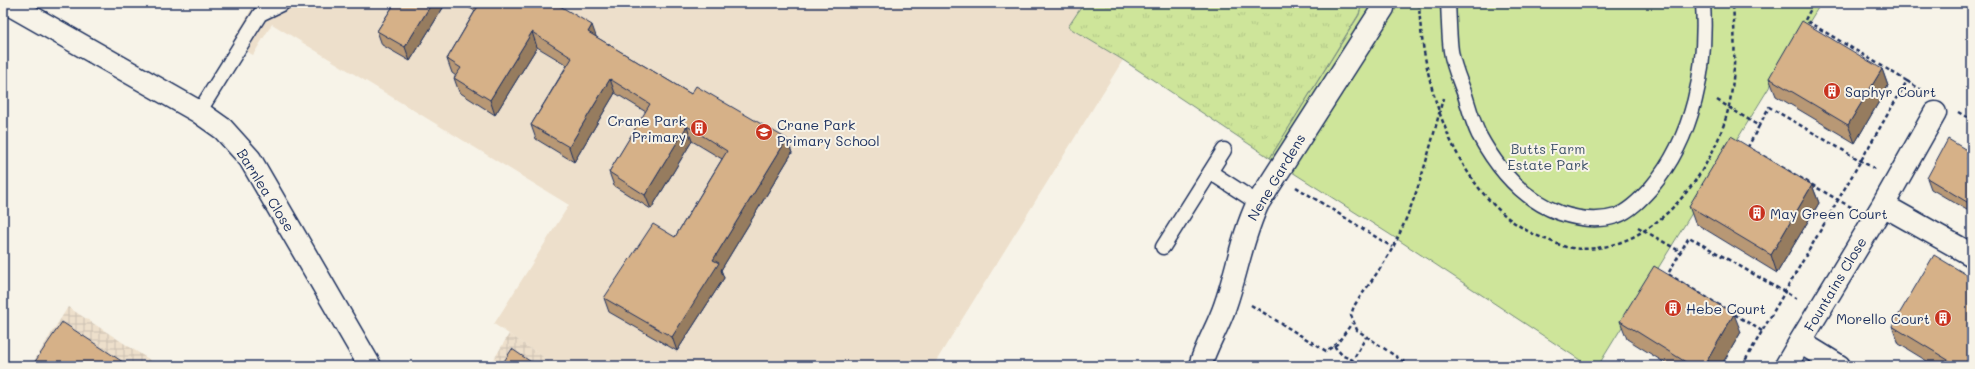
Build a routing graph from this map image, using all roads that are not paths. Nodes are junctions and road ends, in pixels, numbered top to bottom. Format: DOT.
graph roads {
  1 [pos="7,3"];
  2 [pos="283,3"];
  3 [pos="1384,3"];
  4 [pos="1448,3"];
  5 [pos="1703,3"];
  6 [pos="199,112"];
  7 [pos="1935,113"];
  8 [pos="1224,150"];
  9 [pos="1210,172"];
  10 [pos="1258,203"];
  11 [pos="1879,212"];
  12 [pos="1163,247"];
  13 [pos="1972,255"];
  14 [pos="1800,342"];
  15 [pos="370,366"];
  16 [pos="1200,366"];
  17 [pos="1786,366"];
  18 [pos="1839,366"];
  1 -- 6 [label="street, Barnlea Close"];
  2 -- 6 [label="lane"];
  3 -- 10 [label="street, Nene Gardens"];
  4 -- 5 [label="lane"];
  6 -- 15 [label="street, Barnlea Close"];
  7 -- 11 [label="street, Fountains Close"];
  8 -- 9 [label="lane"];
  9 -- 10 [label="lane"];
  9 -- 12 [label="lane"];
  10 -- 16 [label="street, Nene Gardens"];
  11 -- 13 [label="street"];
  11 -- 14 [label="street, Fountains Close"];
  14 -- 17 [label="street, Fountains Close"];
  14 -- 18 [label="street, Fountains Close"];
}
